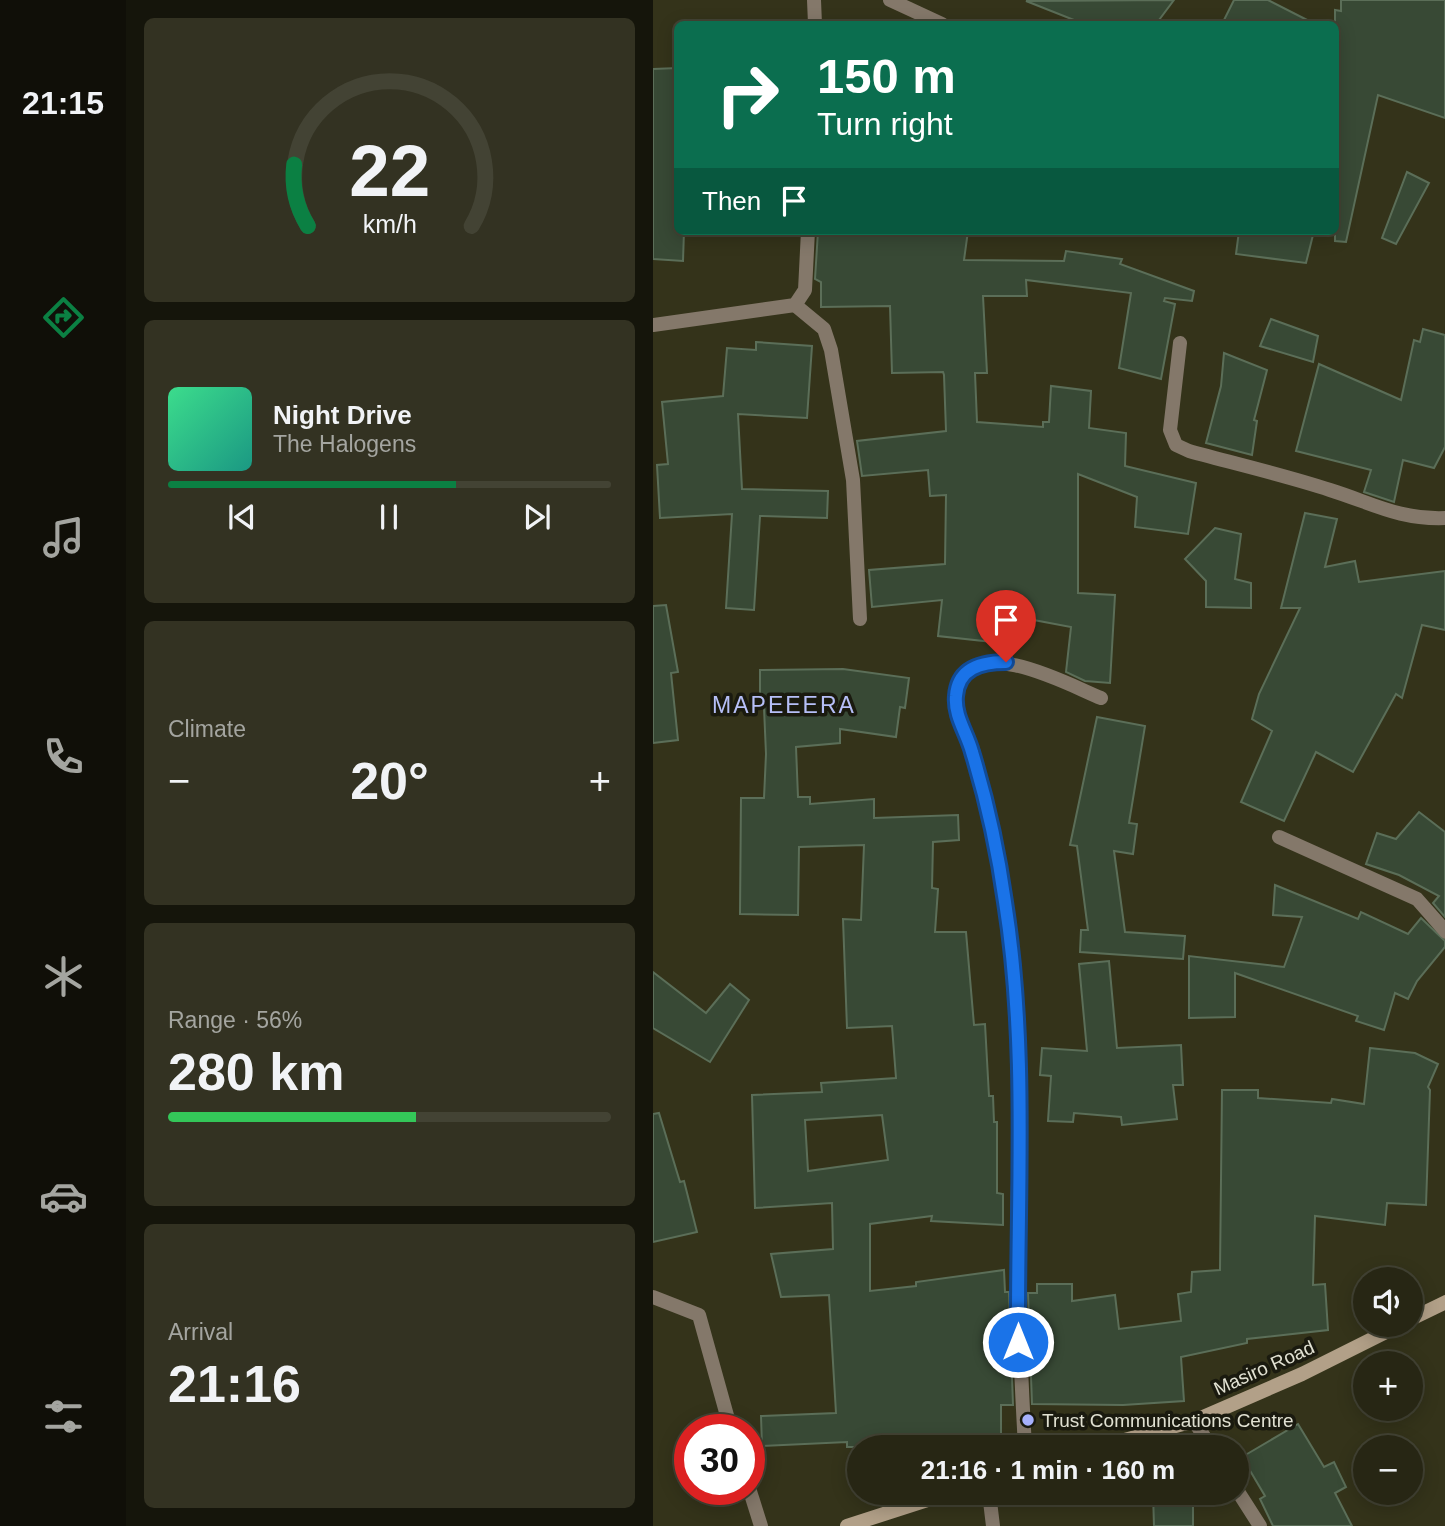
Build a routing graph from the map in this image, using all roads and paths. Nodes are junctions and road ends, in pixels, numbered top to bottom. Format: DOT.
graph roads {
  1 [pos="814,0"];
  2 [pos="890,0"];
  3 [pos="815,21"];
  4 [pos="936,21"];
  5 [pos="808,235"];
  6 [pos="795,305"];
  7 [pos="653,325"];
  8 [pos="1180,343"];
  9 [pos="1445,518"];
  10 [pos="860,619"];
  11 [pos="1101,698"];
  12 [pos="1279,837"];
  13 [pos="1445,932"];
  14 [pos="653,1297"];
  15 [pos="1445,1302"];
  16 [pos="1423,1314"];
  17 [pos="1376,1337"];
  18 [pos="727,1414"];
  19 [pos="1194,1421"];
  20 [pos="1024,1435"];
  21 [pos="1143,1435"];
  22 [pos="1203,1435"];
  23 [pos="754,1505"];
  24 [pos="912,1505"];
  25 [pos="990,1505"];
  26 [pos="1247,1505"];
  27 [pos="761,1526"];
  28 [pos="847,1526"];
  29 [pos="993,1526"];
  30 [pos="1260,1526"];
  1 -- 3 [label="street"];
  2 -- 4 [label="street"];
  5 -- 6 [label="street"];
  6 -- 7 [label="street"];
  6 -- 10 [label="street"];
  8 -- 9 [label="street"];
  11 -- 20 [label="street"];
  12 -- 13 [label="street"];
  14 -- 18 [label="street"];
  15 -- 16 [label="main road"];
  17 -- 19 [label="main road, Masiro Road"];
  19 -- 21 [label="main road, Masiro Road"];
  19 -- 22 [label="street"];
  23 -- 27 [label="street"];
  24 -- 28 [label="main road"];
  25 -- 29 [label="street"];
  26 -- 30 [label="street"];
}
